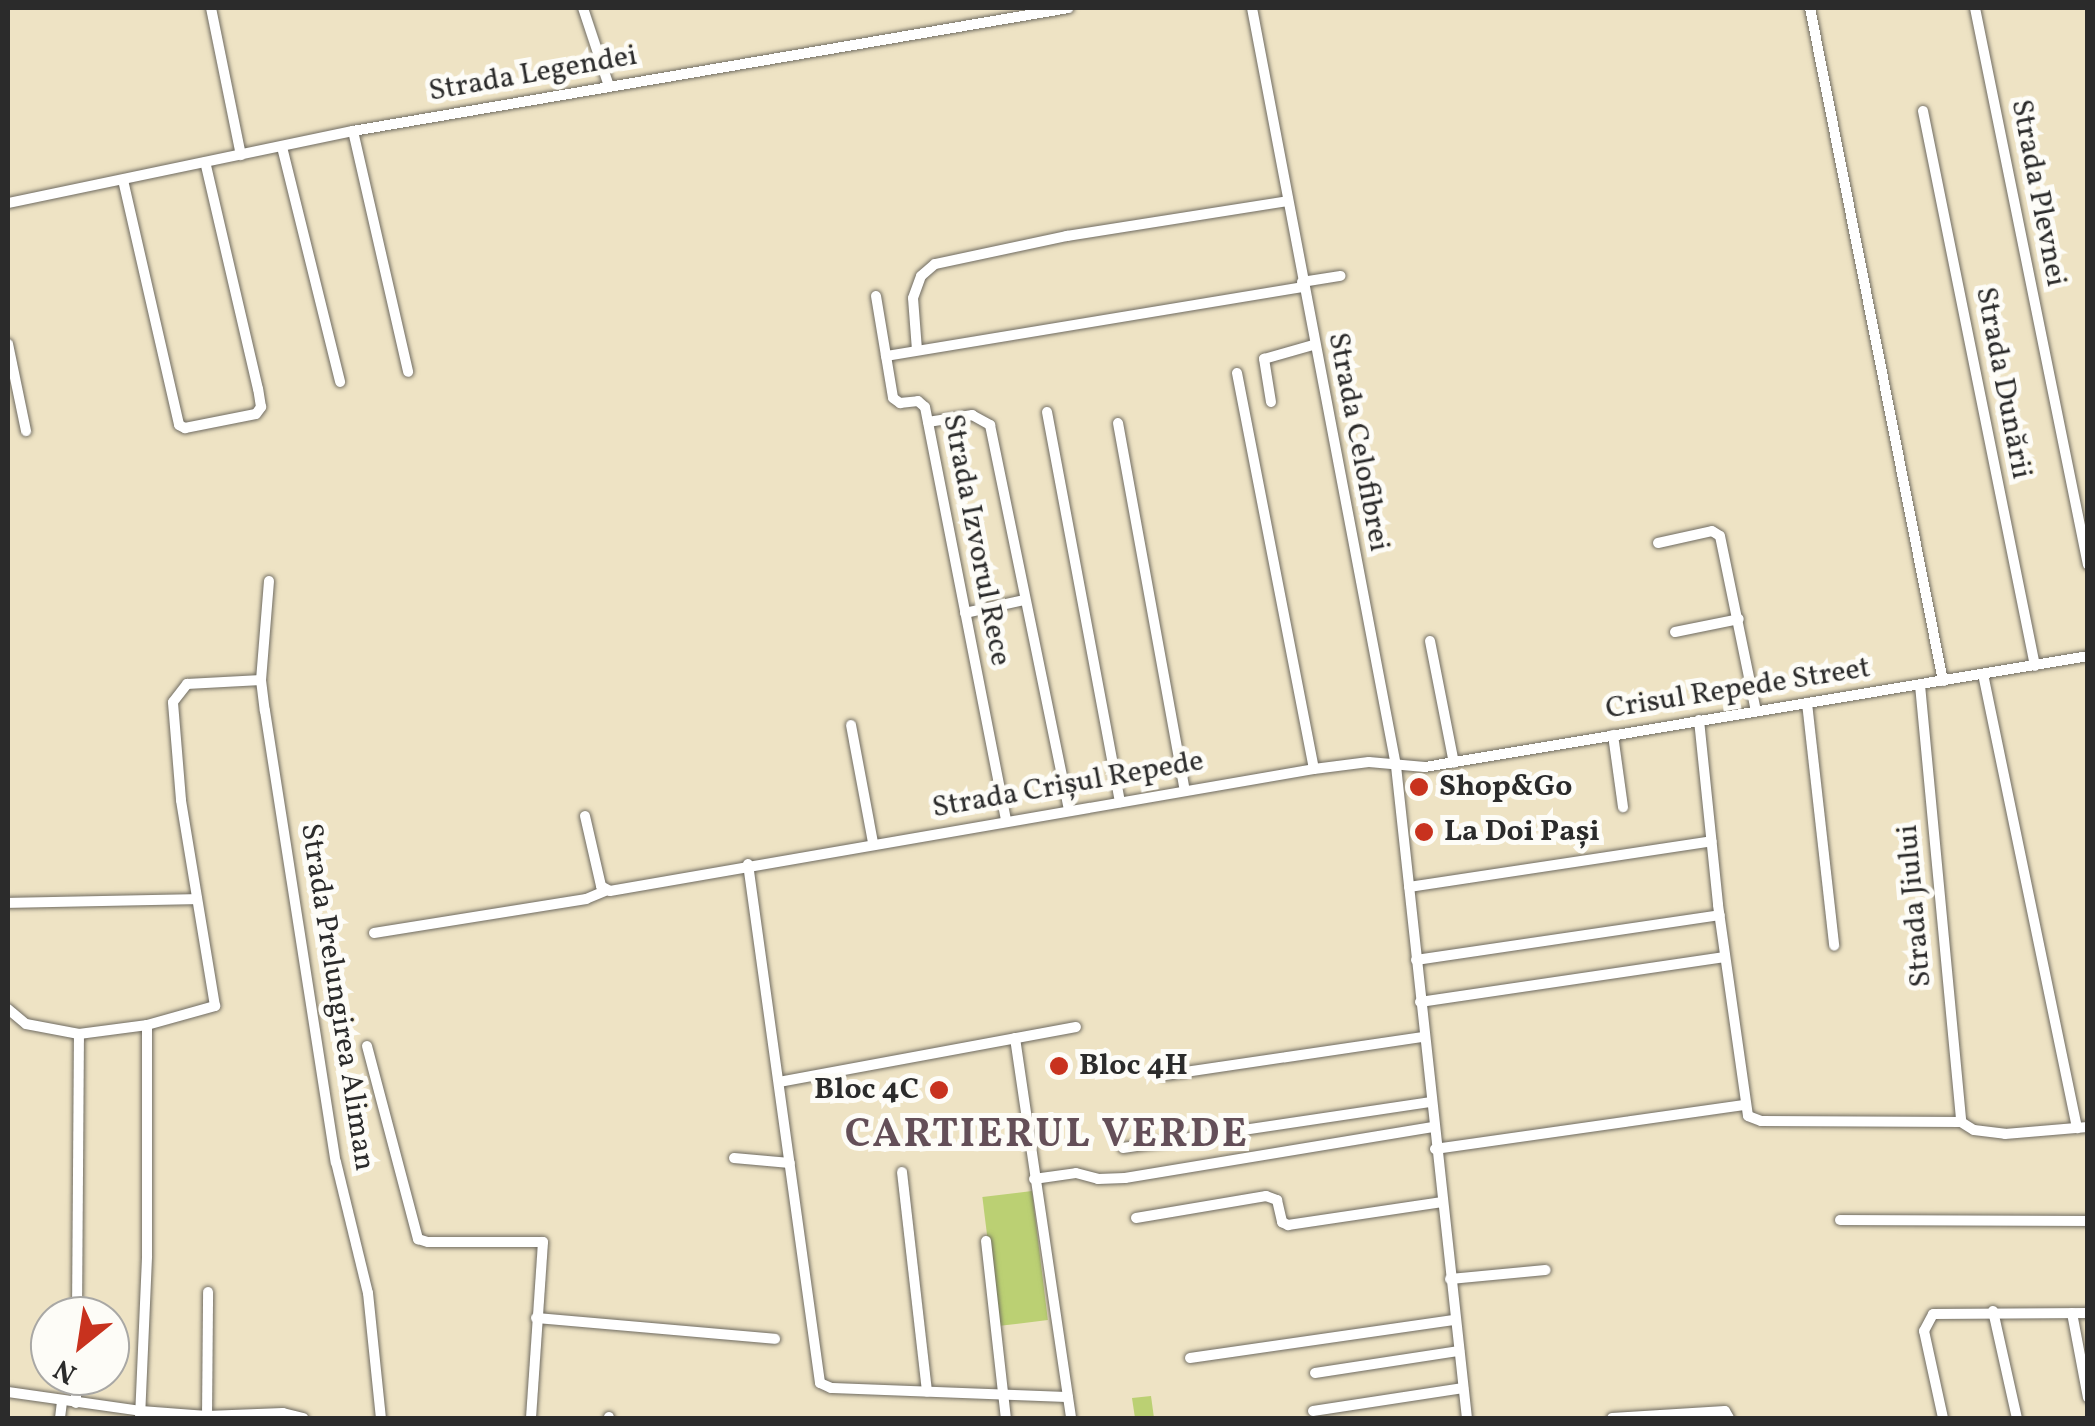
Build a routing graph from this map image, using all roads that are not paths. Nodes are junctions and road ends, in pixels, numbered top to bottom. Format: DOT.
graph roads {
  1 [pos="211,8"];
  2 [pos="584,8"];
  3 [pos="1070,8"];
  4 [pos="1252,8"];
  5 [pos="1810,8"];
  6 [pos="1976,8"];
  7 [pos="609,86"];
  8 [pos="1923,111"];
  9 [pos="353,131"];
  10 [pos="282,147"];
  11 [pos="241,155"];
  12 [pos="205,162"];
  13 [pos="122,180"];
  14 [pos="1287,201"];
  15 [pos="8,202"];
  16 [pos="1341,276"];
  17 [pos="1302,284"];
  18 [pos="876,296"];
  19 [pos="8,344"];
  20 [pos="1313,346"];
  21 [pos="917,350"];
  22 [pos="886,356"];
  23 [pos="408,372"];
  24 [pos="1237,373"];
  25 [pos="340,382"];
  26 [pos="1271,402"];
  27 [pos="1048,412"];
  28 [pos="928,422"];
  29 [pos="1118,423"];
  30 [pos="26,431"];
  31 [pos="1658,543"];
  32 [pos="2088,565"];
  33 [pos="270,581"];
  34 [pos="1024,600"];
  35 [pos="965,613"];
  36 [pos="1739,620"];
  37 [pos="1676,632"];
  38 [pos="1430,640"];
  39 [pos="2088,656"];
  40 [pos="2035,666"];
  41 [pos="1984,674"];
  42 [pos="261,680"];
  43 [pos="1943,681"];
  44 [pos="1920,685"];
  45 [pos="1806,703"];
  46 [pos="1756,711"];
  47 [pos="1700,720"];
  48 [pos="851,725"];
  49 [pos="1613,735"];
  50 [pos="1454,762"];
  51 [pos="1396,766"];
  52 [pos="1314,769"];
  53 [pos="1185,791"];
  54 [pos="1120,802"];
  55 [pos="1624,807"];
  56 [pos="1070,810"];
  57 [pos="585,816"];
  58 [pos="1006,821"];
  59 [pos="1712,841"];
  60 [pos="872,843"];
  61 [pos="748,864"];
  62 [pos="1409,887"];
  63 [pos="604,891"];
  64 [pos="197,899"];
  65 [pos="8,903"];
  66 [pos="1720,915"];
  67 [pos="374,933"];
  68 [pos="1834,945"];
  69 [pos="1725,957"];
  70 [pos="1416,960"];
  71 [pos="1420,1002"];
  72 [pos="8,1008"];
  73 [pos="146,1025"];
  74 [pos="1076,1027"];
  75 [pos="79,1034"];
  76 [pos="1423,1037"];
  77 [pos="1015,1038"];
  78 [pos="367,1046"];
  79 [pos="1165,1074"];
  80 [pos="779,1082"];
  81 [pos="1430,1102"];
  82 [pos="1744,1105"];
  83 [pos="1961,1122"];
  84 [pos="1433,1127"];
  85 [pos="2082,1128"];
  86 [pos="1122,1148"];
  87 [pos="1435,1149"];
  88 [pos="734,1158"];
  89 [pos="790,1163"];
  90 [pos="902,1172"];
  91 [pos="1034,1179"];
  92 [pos="1442,1202"];
  93 [pos="1136,1218"];
  94 [pos="1840,1220"];
  95 [pos="2088,1222"];
  96 [pos="986,1241"];
  97 [pos="1546,1270"];
  98 [pos="1450,1279"];
  99 [pos="208,1292"];
  100 [pos="77,1296"];
  101 [pos="1993,1311"];
  102 [pos="2072,1313"];
  103 [pos="2088,1313"];
  104 [pos="536,1318"];
  105 [pos="1455,1320"];
  106 [pos="775,1339"];
  107 [pos="1459,1351"];
  108 [pos="1190,1358"];
  109 [pos="1315,1373"];
  110 [pos="1464,1388"];
  111 [pos="8,1392"];
  112 [pos="928,1392"];
  113 [pos="1006,1394"];
  114 [pos="76,1396"];
  115 [pos="1068,1398"];
  116 [pos="2088,1398"];
  117 [pos="62,1401"];
  118 [pos="76,1403"];
  119 [pos="1313,1411"];
  120 [pos="140,1415"];
  121 [pos="1678,1416"];
  122 [pos="60,1418"];
  123 [pos="207,1418"];
  124 [pos="303,1418"];
  125 [pos="381,1418"];
  126 [pos="531,1418"];
  127 [pos="1006,1418"];
  128 [pos="1070,1418"];
  129 [pos="1467,1418"];
  130 [pos="1612,1418"];
  131 [pos="1728,1418"];
  132 [pos="1943,1418"];
  133 [pos="2017,1418"];
  1 -- 11 [label="street"];
  2 -- 7 [label="street"];
  3 -- 7 [label="street, Strada Legendei"];
  4 -- 14 [label="street, Strada Celofibrei"];
  5 -- 43 [label="street"];
  6 -- 32 [label="street, Strada Plevnei"];
  7 -- 9 [label="street, Strada Legendei"];
  8 -- 40 [label="street, Strada Dunării"];
  9 -- 10 [label="street, Strada Legendei"];
  9 -- 23 [label="street"];
  10 -- 11 [label="street, Strada Legendei"];
  10 -- 25 [label="street"];
  11 -- 12 [label="street, Strada Legendei"];
  12 -- 13 [label="street, Strada Legendei"];
  12 -- 13 [label="street"];
  13 -- 15 [label="street, Strada Legendei"];
  14 -- 17 [label="street, Strada Celofibrei"];
  14 -- 21 [label="street"];
  16 -- 17 [label="street"];
  17 -- 20 [label="street, Strada Celofibrei"];
  17 -- 21 [label="street"];
  18 -- 22 [label="street, Strada Izvorul Rece"];
  19 -- 30 [label="street"];
  20 -- 26 [label="street"];
  20 -- 51 [label="street, Strada Celofibrei"];
  21 -- 22 [label="street"];
  22 -- 28 [label="street, Strada Izvorul Rece"];
  24 -- 52 [label="street"];
  27 -- 54 [label="street"];
  28 -- 34 [label="street"];
  28 -- 35 [label="street, Strada Izvorul Rece"];
  29 -- 53 [label="street"];
  31 -- 36 [label="street"];
  33 -- 42 [label="street, Strada Prelungirea Aliman"];
  34 -- 35 [label="street"];
  34 -- 56 [label="street"];
  35 -- 58 [label="street, Strada Izvorul Rece"];
  36 -- 37 [label="street"];
  36 -- 46 [label="street"];
  38 -- 50 [label="street"];
  39 -- 40 [label="street, Crisul Repede Street"];
  40 -- 41 [label="street, Crisul Repede Street"];
  41 -- 43 [label="street, Crisul Repede Street"];
  41 -- 85 [label="street"];
  42 -- 64 [label="street"];
  42 -- 125 [label="street, Strada Prelungirea Aliman"];
  43 -- 44 [label="street, Crisul Repede Street"];
  44 -- 45 [label="street, Crisul Repede Street"];
  44 -- 83 [label="street, Strada Jiului"];
  45 -- 46 [label="street, Crisul Repede Street"];
  45 -- 68 [label="street"];
  46 -- 47 [label="street, Crisul Repede Street"];
  47 -- 49 [label="street, Crisul Repede Street"];
  47 -- 59 [label="street"];
  48 -- 60 [label="street"];
  49 -- 50 [label="street, Crisul Repede Street"];
  49 -- 55 [label="street"];
  50 -- 51 [label="street, Crisul Repede Street"];
  51 -- 52 [label="street, Strada Crișul Repede"];
  51 -- 62 [label="street, Strada Celofibrei"];
  52 -- 53 [label="street, Strada Crișul Repede"];
  53 -- 54 [label="street, Strada Crișul Repede"];
  54 -- 56 [label="street, Strada Crișul Repede"];
  56 -- 58 [label="street, Strada Crișul Repede"];
  57 -- 63 [label="street"];
  58 -- 60 [label="street, Strada Crișul Repede"];
  59 -- 62 [label="street"];
  59 -- 66 [label="street"];
  60 -- 61 [label="street, Strada Crișul Repede"];
  61 -- 63 [label="street, Strada Crișul Repede"];
  61 -- 80 [label="street"];
  62 -- 70 [label="street, Strada Celofibrei"];
  63 -- 67 [label="street, Strada Crișul Repede"];
  64 -- 65 [label="street"];
  64 -- 73 [label="street"];
  66 -- 69 [label="street"];
  66 -- 70 [label="street"];
  69 -- 71 [label="street"];
  69 -- 82 [label="street"];
  70 -- 71 [label="street, Strada Celofibrei"];
  71 -- 76 [label="street, Strada Celofibrei"];
  72 -- 75 [label="street"];
  73 -- 75 [label="street"];
  73 -- 120 [label="street"];
  74 -- 77 [label="street"];
  75 -- 100 [label="street"];
  76 -- 79 [label="street"];
  76 -- 81 [label="street, Strada Celofibrei"];
  77 -- 80 [label="street"];
  77 -- 91 [label="street"];
  78 -- 104 [label="street"];
  80 -- 89 [label="street"];
  81 -- 84 [label="street, Strada Celofibrei"];
  81 -- 86 [label="street"];
  82 -- 83 [label="street"];
  82 -- 87 [label="street"];
  83 -- 85 [label="street"];
  84 -- 87 [label="street, Strada Celofibrei"];
  84 -- 91 [label="street"];
  87 -- 92 [label="street, Strada Celofibrei"];
  88 -- 89 [label="street"];
  89 -- 112 [label="street"];
  90 -- 112 [label="street"];
  91 -- 115 [label="street"];
  92 -- 93 [label="street"];
  92 -- 98 [label="street, Strada Celofibrei"];
  94 -- 95 [label="street"];
  96 -- 113 [label="street"];
  97 -- 98 [label="street"];
  98 -- 105 [label="street, Strada Celofibrei"];
  99 -- 123 [label="street"];
  101 -- 102 [label="street"];
  101 -- 132 [label="street"];
  101 -- 133 [label="street"];
  102 -- 103 [label="street"];
  102 -- 116 [label="street"];
  104 -- 106 [label="street"];
  104 -- 126 [label="street"];
  105 -- 107 [label="street, Strada Celofibrei"];
  105 -- 108 [label="street"];
  107 -- 109 [label="street"];
  107 -- 110 [label="street, Strada Celofibrei"];
  110 -- 119 [label="street"];
  110 -- 129 [label="street, Strada Celofibrei"];
  111 -- 117 [label="street"];
  112 -- 113 [label="street"];
  113 -- 115 [label="street"];
  113 -- 127 [label="street"];
  114 -- 118 [label="street"];
  115 -- 128 [label="street"];
  117 -- 118 [label="street"];
  117 -- 122 [label="street"];
  118 -- 120 [label="street"];
  120 -- 123 [label="street"];
  121 -- 130 [label="street"];
  121 -- 131 [label="street"];
  123 -- 124 [label="street"];
}
